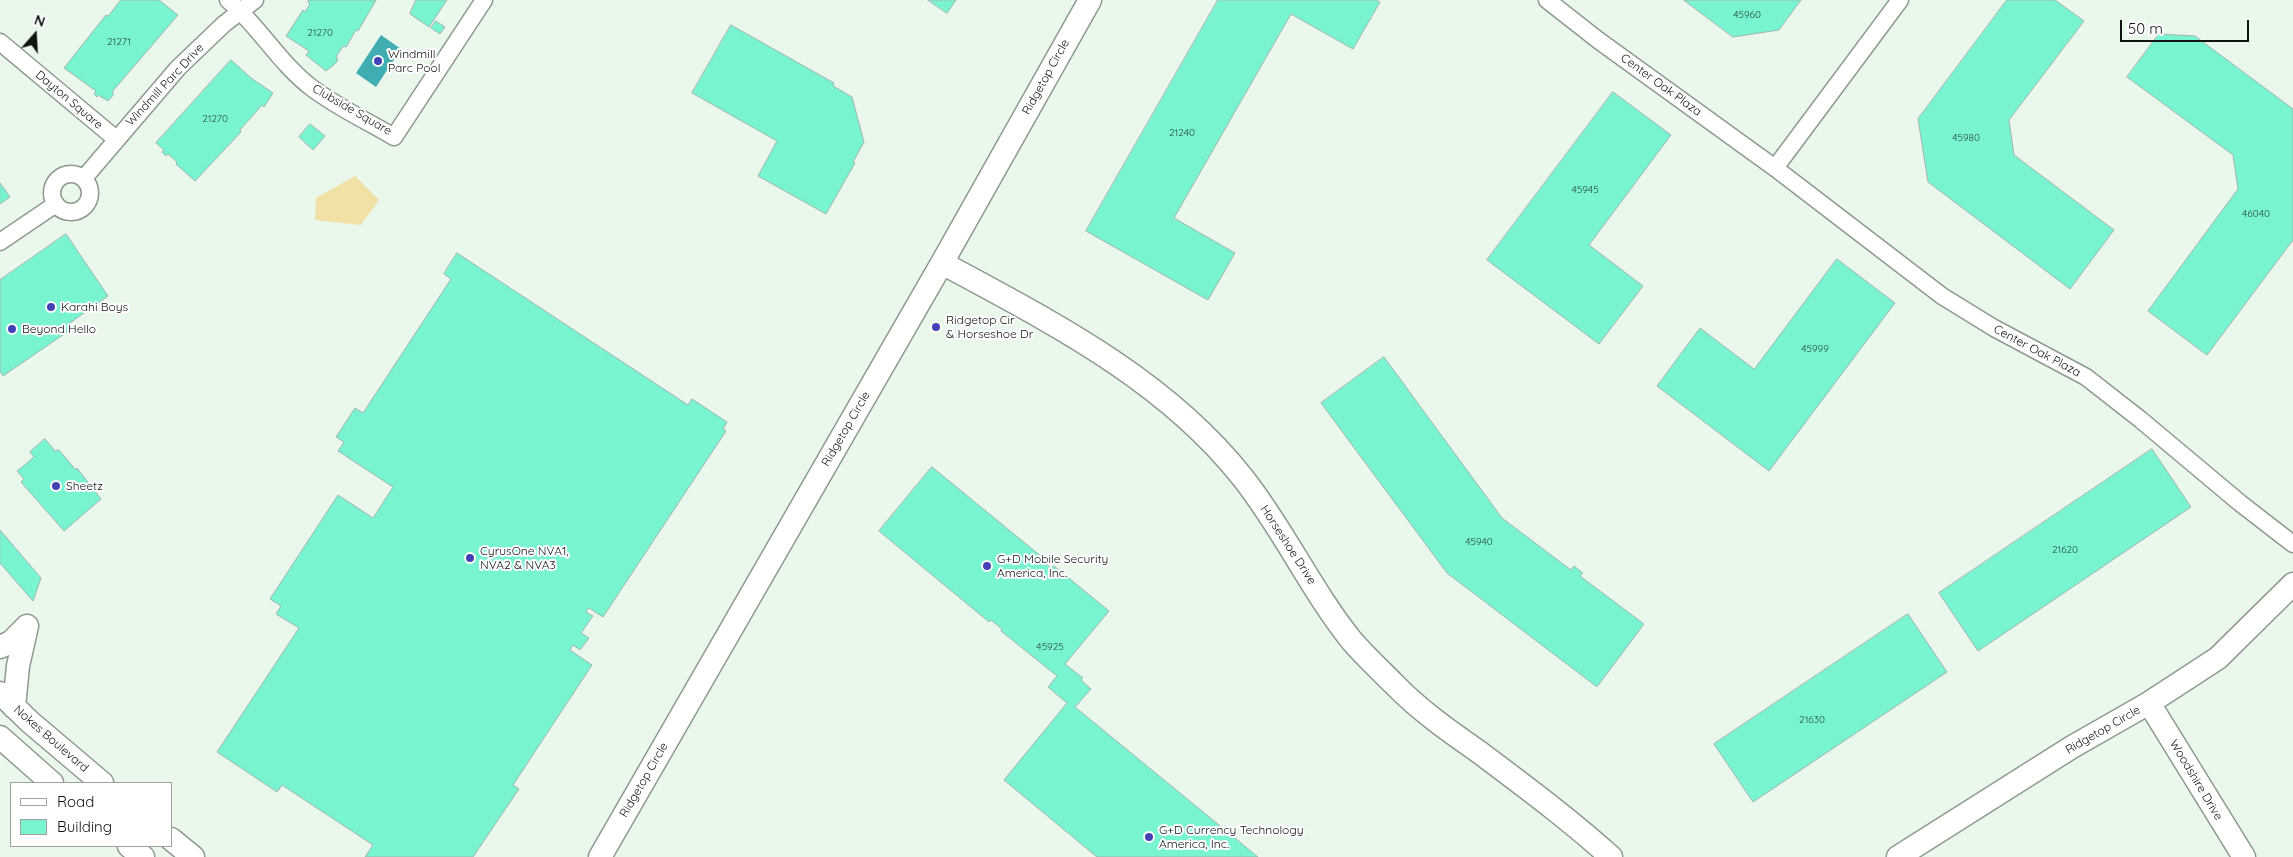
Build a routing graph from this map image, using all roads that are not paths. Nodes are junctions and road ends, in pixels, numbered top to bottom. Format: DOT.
graph roads {
  1 [pos="228,0"];
  2 [pos="255,0"];
  3 [pos="484,0"];
  4 [pos="1090,0"];
  5 [pos="1547,0"];
  6 [pos="1900,0"];
  7 [pos="241,11"];
  8 [pos="0,42"];
  9 [pos="116,139"];
  10 [pos="1775,168"];
  11 [pos="84,178"];
  12 [pos="56,204"];
  13 [pos="0,242"];
  14 [pos="942,263"];
  15 [pos="2293,544"];
  16 [pos="2293,584"];
  17 [pos="0,647"];
  18 [pos="7,700"];
  19 [pos="2149,702"];
  20 [pos="0,737"];
  21 [pos="51,782"];
  22 [pos="101,782"];
  23 [pos="172,840"];
  24 [pos="130,847"];
  25 [pos="143,857"];
  26 [pos="193,857"];
  27 [pos="600,857"];
  28 [pos="1611,857"];
  29 [pos="1898,857"];
  30 [pos="2244,857"];
  1 -- 7 [label="street"];
  2 -- 7 [label="street, Windmill Parc Drive"];
  3 -- 7 [label="street, Clubside Square"];
  4 -- 14 [label="street, Ridgetop Circle"];
  5 -- 10 [label="street, Center Oak Plaza"];
  6 -- 10 [label="street"];
  7 -- 9 [label="street, Windmill Parc Drive"];
  8 -- 9 [label="street, Dayton Square"];
  9 -- 11 [label="street, Windmill Parc Drive"];
  10 -- 15 [label="street, Center Oak Plaza"];
  11 -- 12 [label="street"];
  11 -- 12 [label="street"];
  12 -- 13 [label="street"];
  14 -- 27 [label="street, Ridgetop Circle"];
  14 -- 28 [label="street, Horseshoe Drive"];
  16 -- 19 [label="street, Ridgetop Circle"];
  17 -- 18 [label="street"];
  18 -- 22 [label="street, Nokes Boulevard"];
  19 -- 29 [label="street, Ridgetop Circle"];
  19 -- 30 [label="street, Woodshire Drive"];
  20 -- 21 [label="street"];
  23 -- 26 [label="street"];
  24 -- 25 [label="street"];
}
